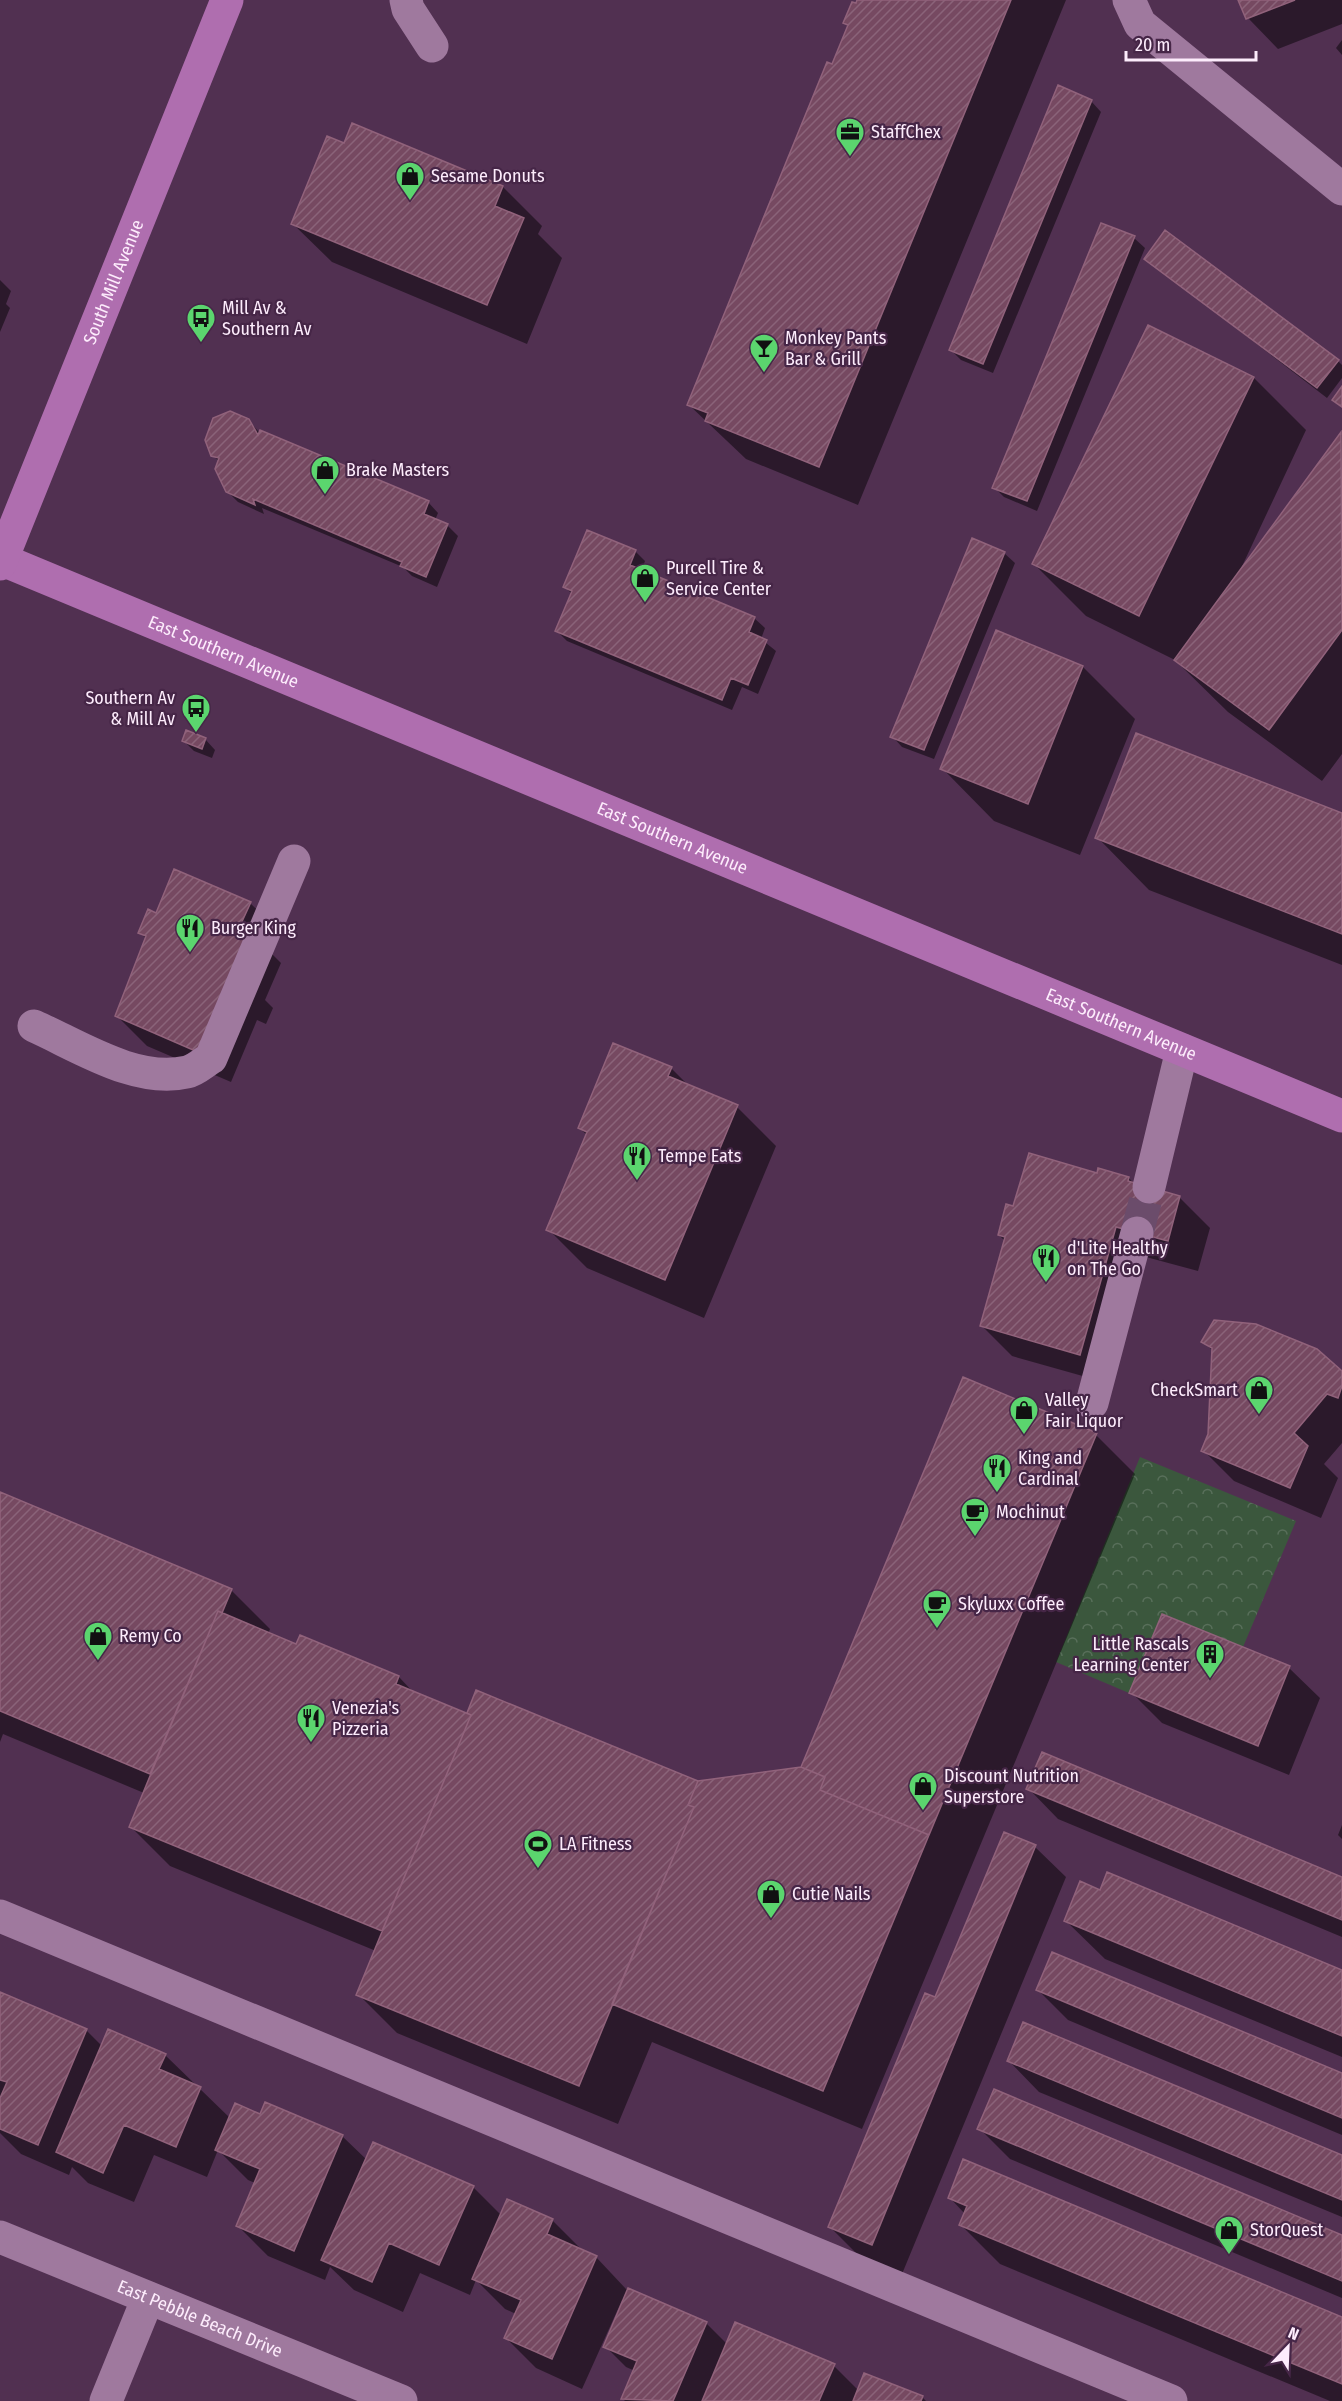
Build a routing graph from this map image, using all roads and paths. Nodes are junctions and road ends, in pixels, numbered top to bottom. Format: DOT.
graph roads {
  1 [pos="227,0"];
  2 [pos="406,0"];
  3 [pos="1129,0"];
  4 [pos="432,46"];
  5 [pos="1342,189"];
  6 [pos="1,561"];
  7 [pos="294,861"];
  8 [pos="34,1026"];
  9 [pos="1182,1050"];
  10 [pos="1342,1116"];
  11 [pos="1149,1187"];
  12 [pos="1137,1233"];
  13 [pos="1092,1403"];
  14 [pos="0,1916"];
  15 [pos="0,2237"];
  16 [pos="148,2298"];
  17 [pos="106,2401"];
  18 [pos="401,2401"];
  19 [pos="1171,2401"];
  1 -- 6 [label="main road, South Mill Avenue"];
  2 -- 4 [label="street"];
  3 -- 5 [label="street"];
  6 -- 9 [label="main road, East Southern Avenue"];
  7 -- 8 [label="street"];
  9 -- 10 [label="main road, East Southern Avenue"];
  9 -- 11 [label="street"];
  12 -- 13 [label="street"];
  14 -- 19 [label="street"];
  15 -- 16 [label="street, East Pebble Beach Drive"];
  16 -- 17 [label="street"];
  16 -- 18 [label="street, East Pebble Beach Drive"];
}
